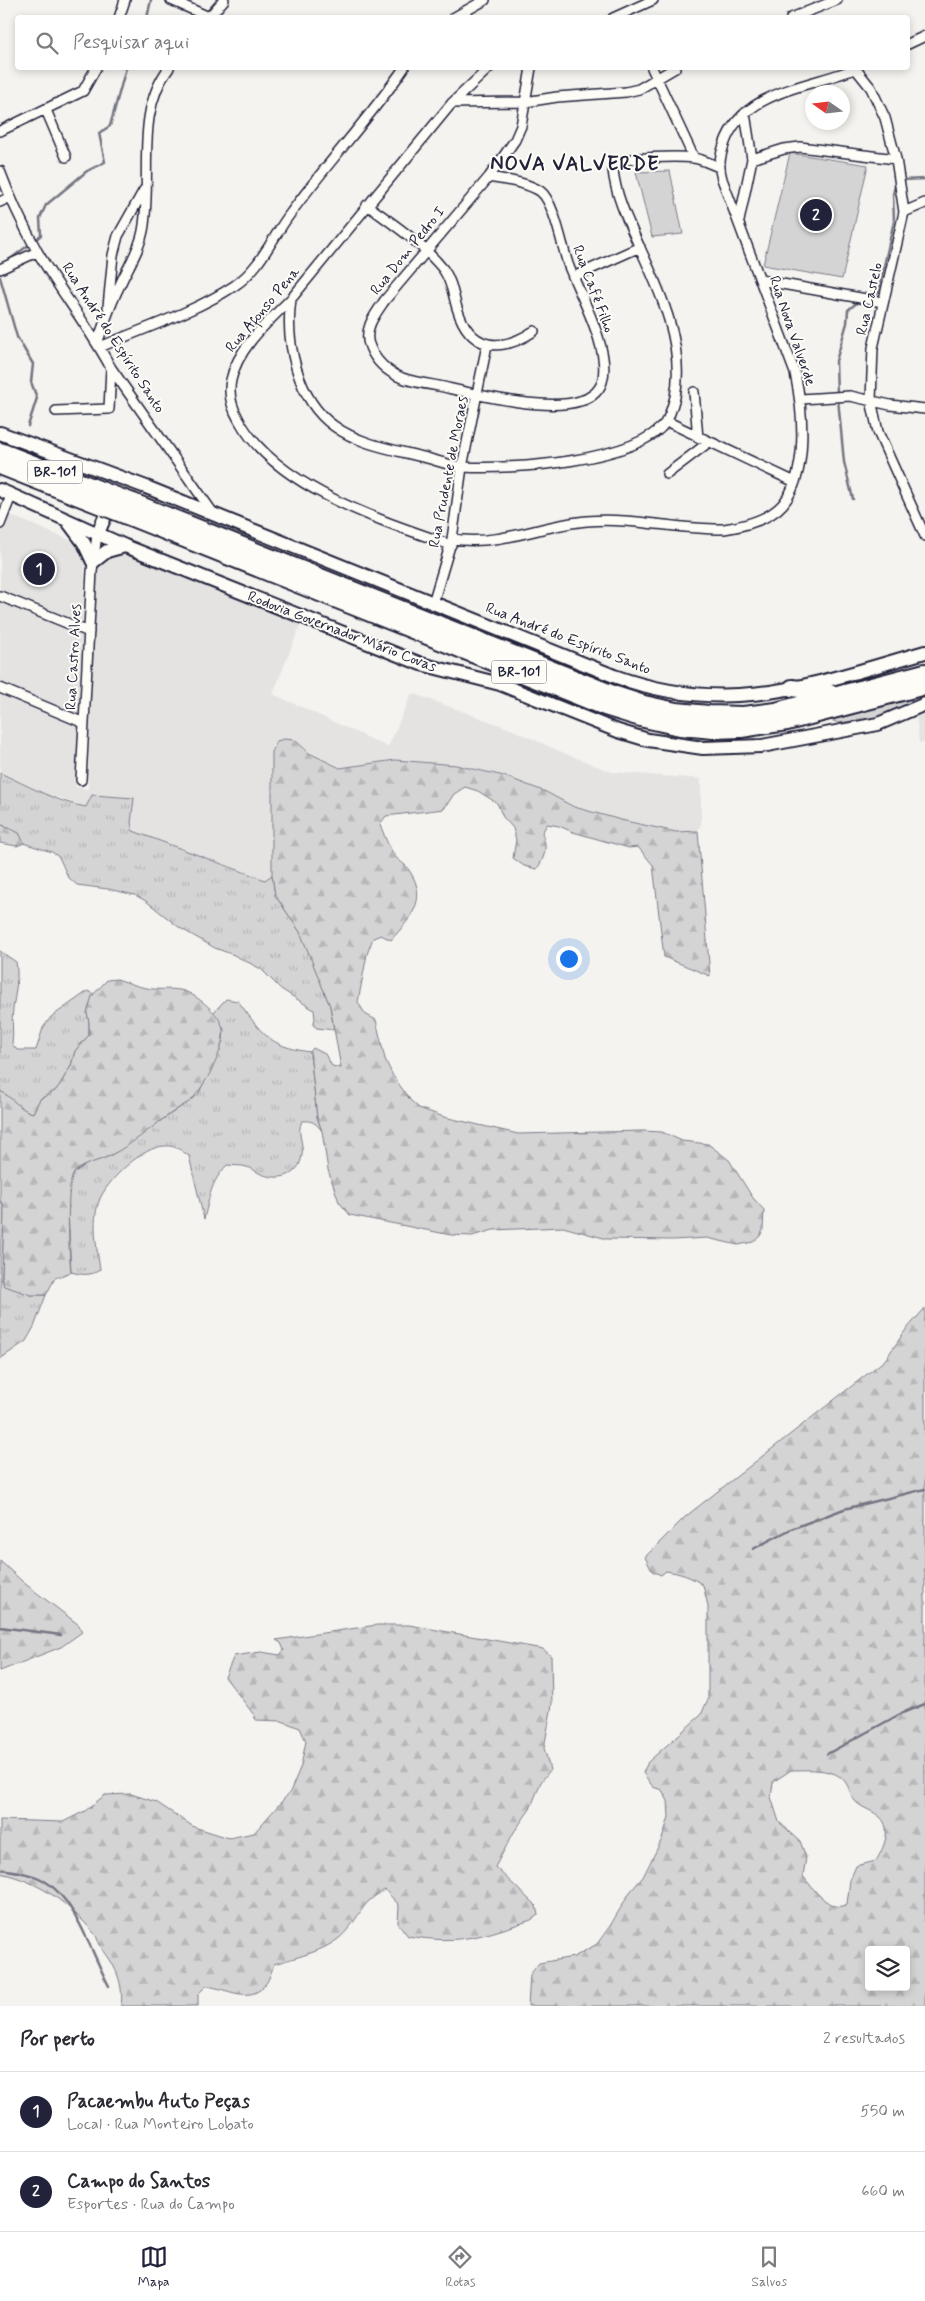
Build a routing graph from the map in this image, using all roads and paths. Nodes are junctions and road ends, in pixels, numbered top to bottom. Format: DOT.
graph roads {
  1 [pos="125,0"];
  2 [pos="171,0"];
  3 [pos="224,0"];
  4 [pos="485,0"];
  5 [pos="653,0"];
  6 [pos="837,0"];
  7 [pos="630,14"];
  8 [pos="120,15"];
  9 [pos="204,15"];
  10 [pos="210,15"];
  11 [pos="458,15"];
  12 [pos="799,15"];
  13 [pos="925,36"];
  14 [pos="910,43"];
  15 [pos="95,70"];
  16 [pos="168,70"];
  17 [pos="402,70"];
  18 [pos="487,70"];
  19 [pos="532,70"];
  20 [pos="653,70"];
  21 [pos="672,70"];
  22 [pos="850,70"];
  23 [pos="857,70"];
  24 [pos="657,80"];
  25 [pos="525,102"];
  26 [pos="452,103"];
  27 [pos="46,110"];
  28 [pos="745,113"];
  29 [pos="0,131"];
  30 [pos="66,157"];
  31 [pos="694,158"];
  32 [pos="752,159"];
  33 [pos="896,159"];
  34 [pos="719,167"];
  35 [pos="0,171"];
  36 [pos="489,177"];
  37 [pos="146,186"];
  38 [pos="10,197"];
  39 [pos="0,202"];
  40 [pos="925,203"];
  41 [pos="367,205"];
  42 [pos="133,212"];
  43 [pos="904,212"];
  44 [pos="144,217"];
  45 [pos="738,221"];
  46 [pos="640,247"];
  47 [pos="428,251"];
  48 [pos="37,252"];
  49 [pos="0,270"];
  50 [pos="573,277"];
  51 [pos="760,280"];
  52 [pos="109,284"];
  53 [pos="120,285"];
  54 [pos="291,299"];
  55 [pos="883,302"];
  56 [pos="107,314"];
  57 [pos="534,331"];
  58 [pos="487,345"];
  59 [pos="99,346"];
  60 [pos="110,368"];
  61 [pos="694,392"];
  62 [pos="478,395"];
  63 [pos="800,399"];
  64 [pos="871,400"];
  65 [pos="925,409"];
  66 [pos="56,411"];
  67 [pos="666,421"];
  68 [pos="0,433"];
  69 [pos="698,438"];
  70 [pos="709,442"];
  71 [pos="0,451"];
  72 [pos="0,466"];
  73 [pos="462,467"];
  74 [pos="667,474"];
  75 [pos="795,482"];
  76 [pos="146,487"];
  77 [pos="6,493"];
  78 [pos="107,503"];
  79 [pos="130,509"];
  80 [pos="214,515"];
  81 [pos="68,521"];
  82 [pos="0,524"];
  83 [pos="97,534"];
  84 [pos="925,536"];
  85 [pos="452,542"];
  86 [pos="125,546"];
  87 [pos="93,562"];
  88 [pos="0,596"];
  89 [pos="433,603"];
  90 [pos="89,632"];
  91 [pos="925,652"];
  92 [pos="925,672"];
  93 [pos="925,686"];
  94 [pos="0,688"];
  95 [pos="792,688"];
  96 [pos="842,694"];
  97 [pos="925,704"];
  98 [pos="84,723"];
  99 [pos="81,780"];
  1 -- 8 [label="street"];
  2 -- 9 [label="street"];
  3 -- 10 [label="street"];
  4 -- 11 [label="street"];
  5 -- 7 [label="street"];
  6 -- 12 [label="street"];
  13 -- 14 [label="street"];
  15 -- 27 [label="street"];
  16 -- 37 [label="street"];
  17 -- 59 [label="street"];
  18 -- 26 [label="street, Rua Afonso Pena"];
  19 -- 25 [label="street, Rua Dom Pedro I"];
  20 -- 24 [label="street"];
  21 -- 24 [label="street"];
  22 -- 28 [label="street"];
  23 -- 33 [label="street, Rua Castelo"];
  24 -- 25 [label="street"];
  24 -- 31 [label="street"];
  25 -- 26 [label="street"];
  25 -- 36 [label="street, Rua Dom Pedro I"];
  26 -- 41 [label="street, Rua Afonso Pena"];
  27 -- 29 [label="street"];
  27 -- 30 [label="street"];
  28 -- 32 [label="street"];
  28 -- 34 [label="street"];
  31 -- 34 [label="street"];
  31 -- 46 [label="street"];
  32 -- 33 [label="street"];
  32 -- 45 [label="street"];
  33 -- 43 [label="street, Rua Castelo"];
  34 -- 45 [label="street, Rua Nova Valverde"];
  35 -- 38 [label="street, Rua André do Espírito Santo"];
  36 -- 47 [label="street, Rua Dom Pedro I"];
  36 -- 50 [label="street, Rua Café Filho"];
  37 -- 42 [label="street"];
  37 -- 44 [label="street"];
  38 -- 39 [label="street"];
  38 -- 48 [label="street, Rua André do Espírito Santo"];
  40 -- 43 [label="street"];
  41 -- 47 [label="street"];
  41 -- 54 [label="street, Rua Afonso Pena"];
  42 -- 44 [label="street"];
  42 -- 52 [label="street"];
  43 -- 55 [label="street, Rua Castelo"];
  44 -- 53 [label="street"];
  45 -- 51 [label="street, Rua Nova Valverde"];
  46 -- 50 [label="street"];
  46 -- 67 [label="street"];
  47 -- 58 [label="street"];
  47 -- 62 [label="street, Rua Dom Pedro I"];
  48 -- 49 [label="street"];
  48 -- 59 [label="street, Rua André do Espírito Santo"];
  50 -- 62 [label="street, Rua Café Filho"];
  51 -- 55 [label="street"];
  51 -- 63 [label="street, Rua Nova Valverde"];
  52 -- 53 [label="street"];
  52 -- 56 [label="street"];
  53 -- 56 [label="street"];
  54 -- 73 [label="street"];
  54 -- 85 [label="street, Rua Afonso Pena"];
  55 -- 64 [label="street, Rua Castelo"];
  56 -- 59 [label="street"];
  57 -- 58 [label="street"];
  58 -- 62 [label="street, Rua Prudente de Moraes"];
  59 -- 60 [label="street, Rua André do Espírito Santo"];
  60 -- 66 [label="street"];
  60 -- 80 [label="street, Rua André do Espírito Santo"];
  61 -- 69 [label="street"];
  62 -- 73 [label="street, Rua Prudente de Moraes"];
  63 -- 64 [label="street"];
  63 -- 75 [label="street, Rua Nova Valverde"];
  64 -- 65 [label="street"];
  64 -- 84 [label="street, Rua Castelo"];
  67 -- 69 [label="street"];
  67 -- 73 [label="street"];
  68 -- 76 [label="street, Rua André do Espírito Santo"];
  69 -- 70 [label="street"];
  70 -- 74 [label="street"];
  70 -- 75 [label="street"];
  71 -- 78 [label="highway, Rodovia Governador Mário Covas / BR-101"];
  72 -- 78 [label="highway, Rodovia Governador Mário Covas / BR-101"];
  73 -- 85 [label="street, Rua Prudente de Moraes"];
  75 -- 85 [label="street, Rua Nova Valverde"];
  76 -- 78 [label="street"];
  76 -- 80 [label="street, Rua André do Espírito Santo"];
  77 -- 81 [label="street, Rodovia Governador Mário Covas"];
  77 -- 82 [label="street"];
  78 -- 79 [label="highway, Rodovia Governador Mário Covas / BR-101, bridge"];
  78 -- 83 [label="street"];
  78 -- 86 [label="street"];
  79 -- 93 [label="highway, Rodovia Governador Mário Covas / BR-101"];
  79 -- 96 [label="highway, Rodovia Governador Mário Covas / BR-101"];
  80 -- 89 [label="street, Rua André do Espírito Santo"];
  81 -- 83 [label="street, Rodovia Governador Mário Covas"];
  81 -- 87 [label="street"];
  83 -- 86 [label="street, Rodovia Governador Mário Covas"];
  83 -- 87 [label="street, Rua Castro Alves"];
  85 -- 89 [label="street, Rua Prudente de Moraes"];
  86 -- 87 [label="street"];
  86 -- 97 [label="street, Rodovia Governador Mário Covas"];
  87 -- 90 [label="street, Rua Castro Alves"];
  88 -- 90 [label="street"];
  89 -- 95 [label="street, Rua André do Espírito Santo"];
  90 -- 98 [label="street, Rua Castro Alves"];
  91 -- 95 [label="street, Rua André do Espírito Santo"];
  92 -- 96 [label="highway, Rodovia Governador Mário Covas / BR-101"];
  94 -- 98 [label="street"];
  95 -- 96 [label="highway"];
  98 -- 99 [label="street, Rua Castro Alves"];
}
